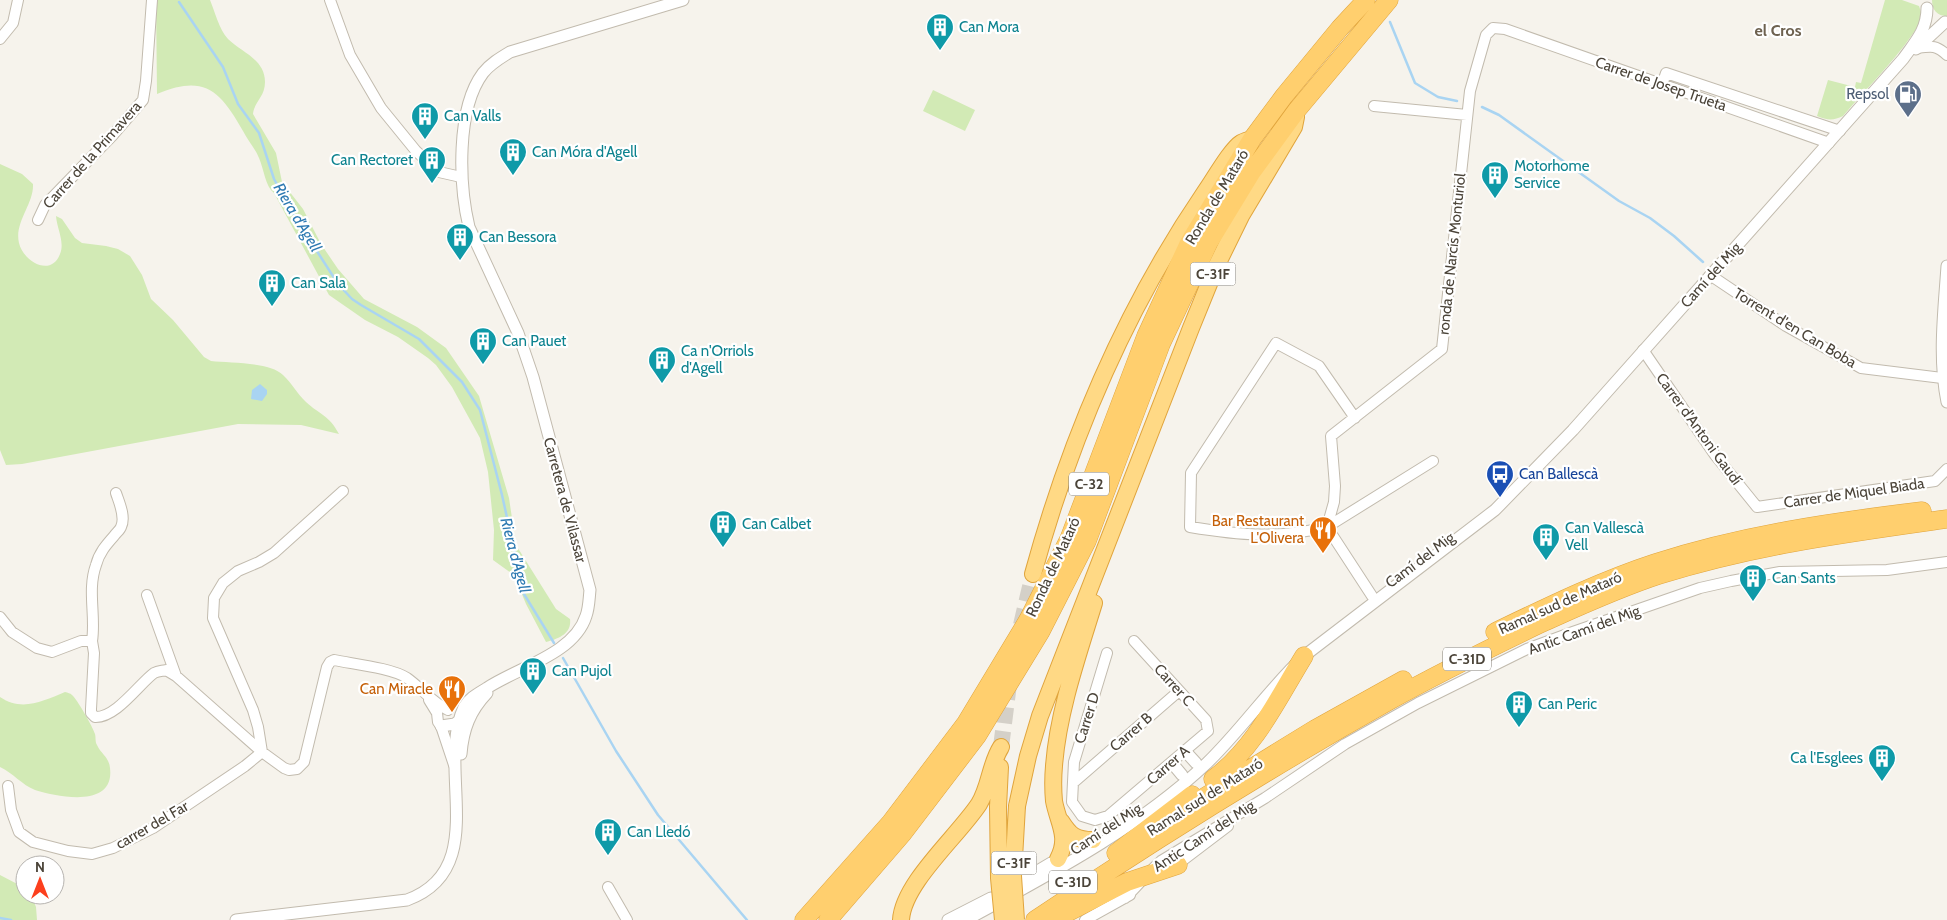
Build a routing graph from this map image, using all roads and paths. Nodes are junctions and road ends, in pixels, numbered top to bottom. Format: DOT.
graph roads {
  1 [pos="18,0"];
  2 [pos="152,0"];
  3 [pos="330,0"];
  4 [pos="683,0"];
  5 [pos="1366,0"];
  6 [pos="1389,0"];
  7 [pos="1927,4"];
  8 [pos="1946,22"];
  9 [pos="1493,28"];
  10 [pos="0,40"];
  11 [pos="1917,48"];
  12 [pos="1947,55"];
  13 [pos="1903,59"];
  14 [pos="1662,85"];
  15 [pos="1374,106"];
  16 [pos="1297,110"];
  17 [pos="1467,115"];
  18 [pos="1840,130"];
  19 [pos="1252,139"];
  20 [pos="1829,143"];
  21 [pos="461,177"];
  22 [pos="38,220"];
  23 [pos="1947,266"];
  24 [pos="1710,275"];
  25 [pos="1643,350"];
  26 [pos="1942,378"];
  27 [pos="1947,402"];
  28 [pos="1355,418"];
  29 [pos="1433,461"];
  30 [pos="1947,469"];
  31 [pos="1515,488"];
  32 [pos="343,491"];
  33 [pos="116,493"];
  34 [pos="1757,507"];
  35 [pos="1947,507"];
  36 [pos="1947,520"];
  37 [pos="1327,527"];
  38 [pos="1112,531"];
  39 [pos="1435,557"];
  40 [pos="1947,562"];
  41 [pos="1936,564"];
  42 [pos="1947,567"];
  43 [pos="1033,574"];
  44 [pos="147,595"];
  45 [pos="1372,596"];
  46 [pos="0,617"];
  47 [pos="1344,621"];
  48 [pos="92,641"];
  49 [pos="1134,641"];
  50 [pos="1106,652"];
  51 [pos="1304,656"];
  52 [pos="176,676"];
  53 [pos="503,678"];
  54 [pos="1179,691"];
  55 [pos="426,694"];
  56 [pos="485,695"];
  57 [pos="457,712"];
  58 [pos="440,722"];
  59 [pos="1208,731"];
  60 [pos="1237,731"];
  61 [pos="1185,751"];
  62 [pos="262,752"];
  63 [pos="1172,763"];
  64 [pos="1196,763"];
  65 [pos="457,766"];
  66 [pos="1078,771"];
  67 [pos="1182,775"];
  68 [pos="1073,784"];
  69 [pos="8,786"];
  70 [pos="1265,798"];
  71 [pos="1058,816"];
  72 [pos="1132,822"];
  73 [pos="1093,840"];
  74 [pos="1132,842"];
  75 [pos="1058,859"];
  76 [pos="1178,865"];
  77 [pos="1146,876"];
  78 [pos="608,887"];
  79 [pos="1125,898"];
  80 [pos="832,915"];
  81 [pos="904,918"];
  82 [pos="236,920"];
  83 [pos="628,920"];
  84 [pos="804,920"];
  85 [pos="948,920"];
  86 [pos="966,920"];
  87 [pos="1003,920"];
  88 [pos="1015,920"];
  89 [pos="1035,920"];
  90 [pos="1054,920"];
  91 [pos="1085,920"];
  1 -- 10 [label="street"];
  2 -- 22 [label="street, Carrer de la Primavera"];
  3 -- 21 [label="street"];
  4 -- 21 [label="street, Carretera de Vilassar"];
  5 -- 19 [label="highway, Ronda de Mataró / C-32"];
  6 -- 16 [label="highway, Ronda de Mataró / C-32"];
  7 -- 8 [label="street"];
  7 -- 13 [label="street, Camí del Mig"];
  8 -- 11 [label="street, Camí del Mig"];
  9 -- 14 [label="street, Carrer de Josep Trueta"];
  9 -- 17 [label="street, ronda de Narcís Monturiol"];
  11 -- 12 [label="street"];
  11 -- 13 [label="street, Camí del Mig"];
  13 -- 18 [label="street, Camí del Mig"];
  14 -- 18 [label="street"];
  14 -- 20 [label="street, Carrer de Josep Trueta"];
  15 -- 17 [label="street"];
  16 -- 38 [label="highway, C-31F"];
  16 -- 80 [label="highway, Ronda de Mataró / C-32"];
  17 -- 28 [label="street, ronda de Narcís Monturiol"];
  18 -- 20 [label="street, Camí del Mig"];
  19 -- 43 [label="highway"];
  19 -- 84 [label="highway, Ronda de Mataró / C-32"];
  20 -- 24 [label="street, Camí del Mig"];
  21 -- 53 [label="street, Carretera de Vilassar"];
  23 -- 26 [label="street"];
  24 -- 25 [label="street, Camí del Mig"];
  24 -- 26 [label="street, Torrent d'en Can Boba"];
  25 -- 31 [label="street, Camí del Mig"];
  25 -- 34 [label="street, Carrer d'Antoni Gaudí"];
  26 -- 27 [label="street"];
  28 -- 37 [label="street, ronda de Narcís Monturiol"];
  28 -- 37 [label="street"];
  29 -- 37 [label="street"];
  30 -- 34 [label="street, Carrer de Miquel Biada"];
  31 -- 39 [label="street, Camí del Mig"];
  31 -- 45 [label="street, Camí del Mig"];
  32 -- 62 [label="street"];
  33 -- 48 [label="street"];
  35 -- 74 [label="highway, Ramal sud de Mataró / C-31D"];
  36 -- 89 [label="highway, C-31D"];
  37 -- 45 [label="street"];
  38 -- 71 [label="highway"];
  38 -- 88 [label="highway, C-31F, bridge"];
  39 -- 45 [label="street, Camí del Mig"];
  39 -- 47 [label="street, Camí del Mig"];
  40 -- 41 [label="street, Antic Camí del Mig"];
  41 -- 42 [label="street, Antic Camí del Mig"];
  41 -- 70 [label="street, Antic Camí del Mig"];
  44 -- 52 [label="street"];
  45 -- 47 [label="street, Camí del Mig"];
  46 -- 48 [label="street"];
  47 -- 51 [label="street, Camí del Mig"];
  47 -- 64 [label="street, Camí del Mig"];
  48 -- 52 [label="street"];
  49 -- 54 [label="street, Carrer C"];
  50 -- 66 [label="street, Carrer D"];
  51 -- 60 [label="street, Camí del Mig"];
  51 -- 74 [label="highway"];
  52 -- 62 [label="street"];
  53 -- 56 [label="street"];
  53 -- 57 [label="street, Carretera de Vilassar"];
  54 -- 59 [label="street, Carrer C"];
  54 -- 66 [label="street, Carrer B"];
  55 -- 57 [label="street"];
  55 -- 58 [label="street"];
  55 -- 62 [label="street"];
  56 -- 57 [label="street"];
  56 -- 65 [label="street"];
  57 -- 58 [label="street"];
  57 -- 65 [label="street"];
  58 -- 65 [label="street"];
  59 -- 61 [label="street, Carrer A"];
  60 -- 64 [label="street, Camí del Mig"];
  60 -- 72 [label="street, Camí del Mig"];
  61 -- 63 [label="street, Carrer A"];
  61 -- 64 [label="street"];
  62 -- 69 [label="street, carrer del Far"];
  63 -- 67 [label="street"];
  63 -- 68 [label="street, Carrer A"];
  64 -- 67 [label="street, Camí del Mig"];
  65 -- 82 [label="street"];
  66 -- 68 [label="street, Carrer B"];
  67 -- 72 [label="street, Camí del Mig"];
  67 -- 73 [label="street, Camí del Mig"];
  70 -- 76 [label="street, Antic Camí del Mig"];
  70 -- 77 [label="street, Antic Camí del Mig"];
  71 -- 73 [label="highway"];
  71 -- 75 [label="highway"];
  72 -- 86 [label="street, Camí del Mig"];
  73 -- 75 [label="street, Camí del Mig"];
  74 -- 88 [label="highway, C-31D"];
  75 -- 85 [label="street, Camí del Mig"];
  76 -- 77 [label="highway"];
  76 -- 79 [label="street, Antic Camí del Mig"];
  77 -- 79 [label="street, Antic Camí del Mig"];
  77 -- 90 [label="highway"];
  78 -- 83 [label="street"];
  79 -- 91 [label="street, Antic Camí del Mig"];
  81 -- 87 [label="highway, C-31F, bridge"];
}
